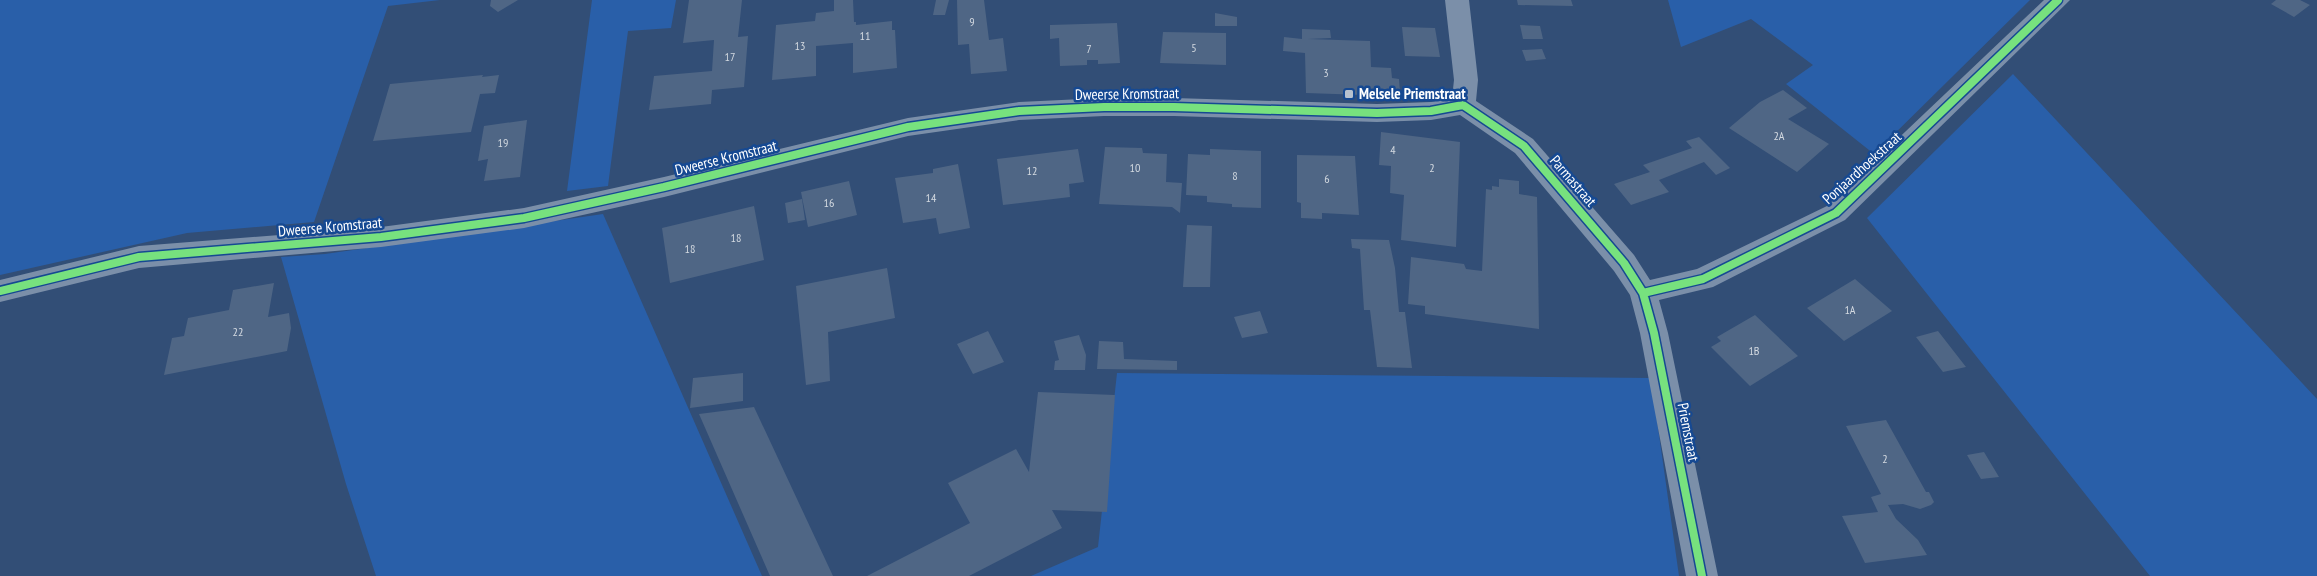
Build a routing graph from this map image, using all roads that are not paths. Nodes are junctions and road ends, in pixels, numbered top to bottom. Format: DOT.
graph roads {
  1 [pos="1457,0"];
  2 [pos="2058,0"];
  3 [pos="1463,105"];
  4 [pos="0,291"];
  5 [pos="1643,294"];
  6 [pos="1702,576"];
  1 -- 3 [label="street"];
  2 -- 5 [label="street, Ponjaardhoekstraat"];
  3 -- 4 [label="street, Dweerse Kromstraat"];
  3 -- 5 [label="street, Parmastraat"];
  5 -- 6 [label="street, Priemstraat"];
}
